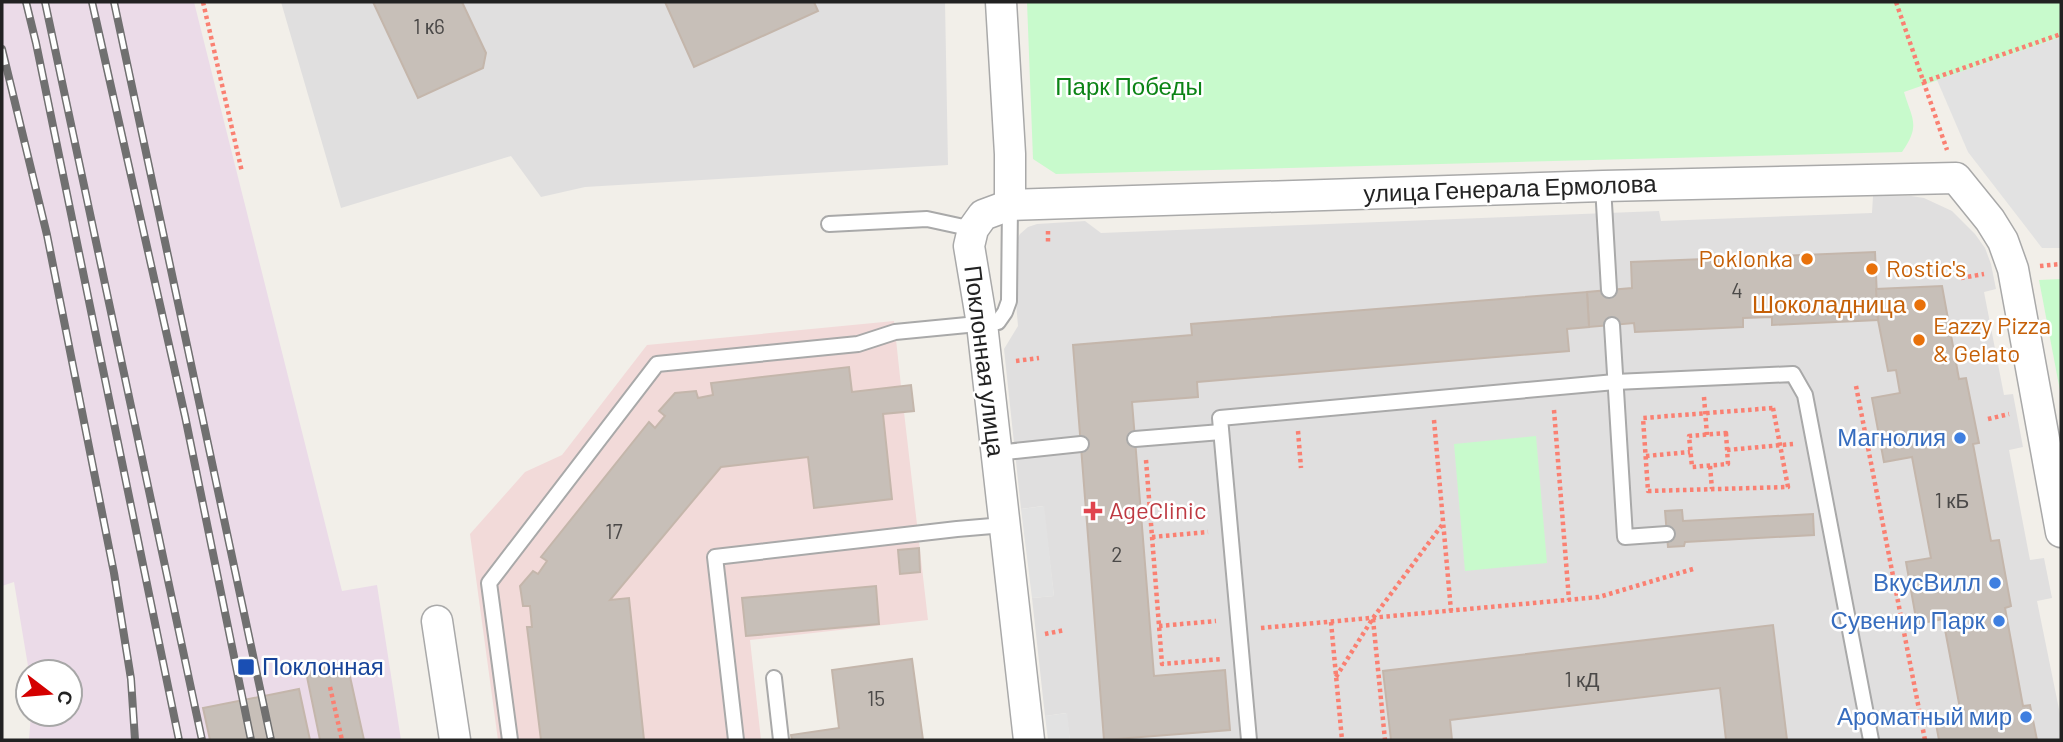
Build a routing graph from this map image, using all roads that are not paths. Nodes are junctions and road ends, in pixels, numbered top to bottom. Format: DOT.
graph roads {
  1 [pos="1002,2"];
  2 [pos="1603,186"];
  3 [pos="1010,205"];
  4 [pos="829,224"];
  5 [pos="973,229"];
  6 [pos="1609,290"];
  7 [pos="982,324"];
  8 [pos="1612,325"];
  9 [pos="1615,382"];
  10 [pos="1221,432"];
  11 [pos="1140,439"];
  12 [pos="1081,444"];
  13 [pos="996,453"];
  14 [pos="1004,526"];
  15 [pos="2061,532"];
  16 [pos="1667,534"];
  17 [pos="437,621"];
  18 [pos="774,678"];
  19 [pos="454,740"];
  20 [pos="510,740"];
  21 [pos="736,740"];
  22 [pos="781,740"];
  23 [pos="1029,740"];
  24 [pos="1249,740"];
  25 [pos="1871,740"];
  1 -- 3 [label="street"];
  2 -- 3 [label="street, улица Генерала Ермолова"];
  2 -- 6 [label="lane"];
  2 -- 15 [label="street, улица Генерала Ермолова"];
  3 -- 5 [label="street, Поклонная улица"];
  3 -- 7 [label="lane"];
  4 -- 5 [label="lane"];
  5 -- 7 [label="street, Поклонная улица"];
  7 -- 13 [label="street, Поклонная улица"];
  7 -- 20 [label="lane"];
  8 -- 9 [label="lane"];
  9 -- 10 [label="lane"];
  9 -- 16 [label="lane"];
  9 -- 25 [label="lane"];
  10 -- 11 [label="lane"];
  10 -- 24 [label="lane"];
  12 -- 13 [label="lane"];
  13 -- 14 [label="street, Поклонная улица"];
  14 -- 21 [label="lane"];
  14 -- 23 [label="street, Поклонная улица"];
  17 -- 19 [label="street"];
  18 -- 22 [label="lane"];
}
